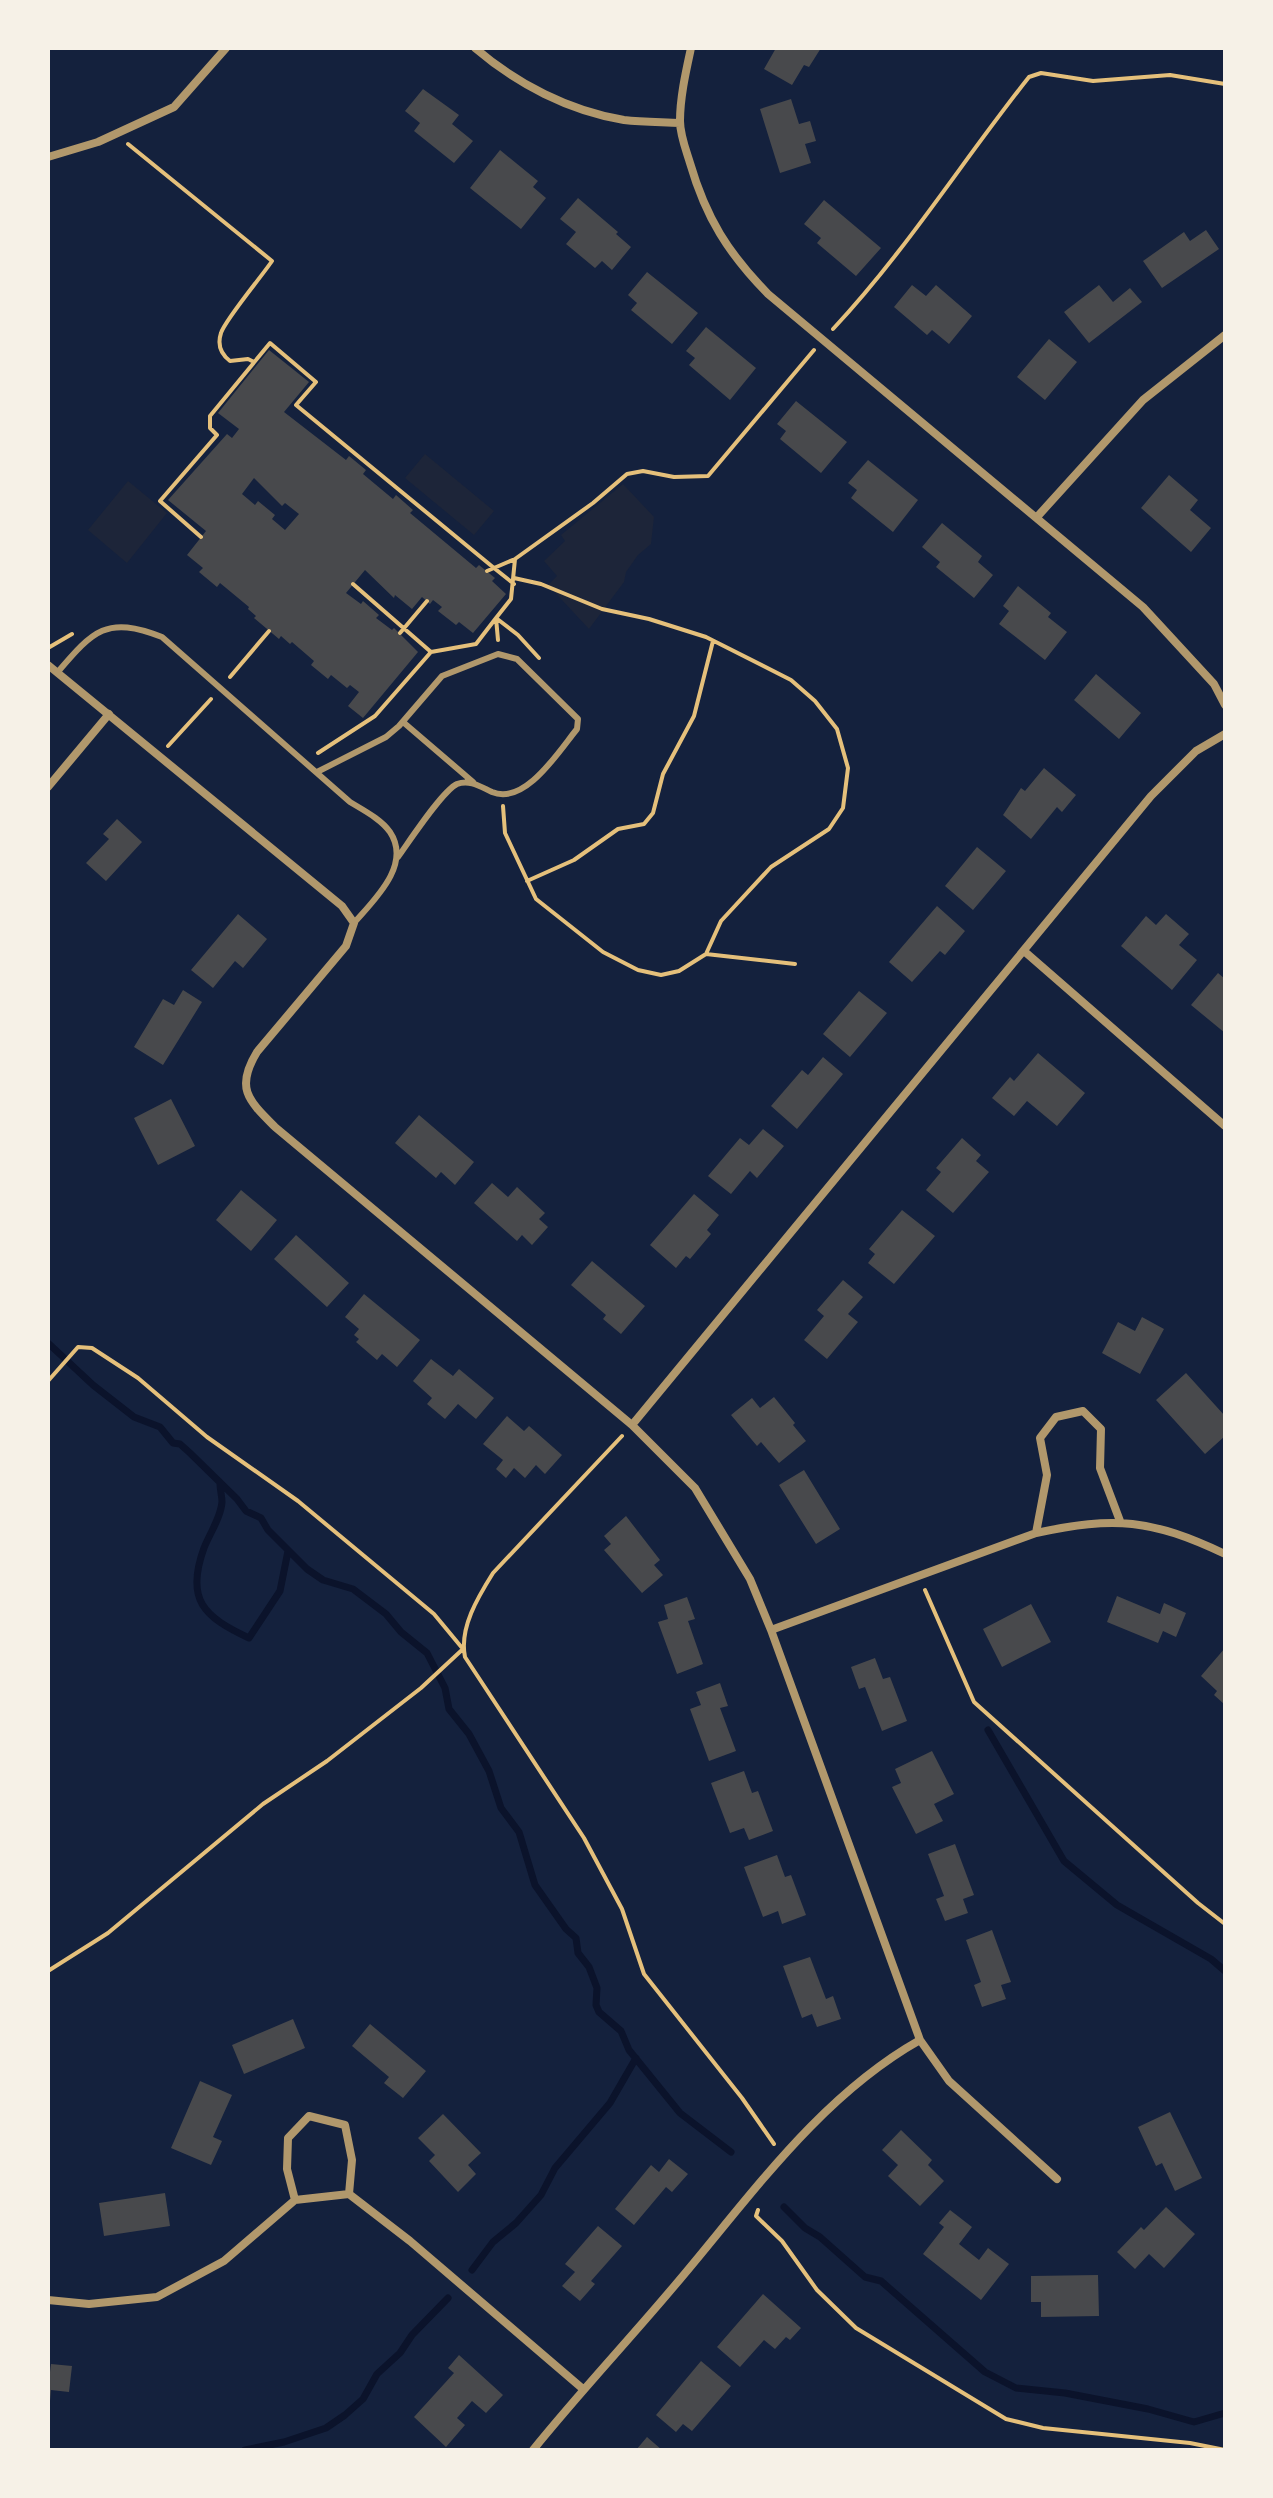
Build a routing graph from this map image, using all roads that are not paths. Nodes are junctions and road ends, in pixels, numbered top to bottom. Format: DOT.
graph roads {
  1 [pos="226,48"];
  2 [pos="475,48"];
  3 [pos="691,48"];
  4 [pos="680,123"];
  5 [pos="48,157"];
  6 [pos="1225,335"];
  7 [pos="1037,517"];
  8 [pos="48,665"];
  9 [pos="57,673"];
  10 [pos="1225,705"];
  11 [pos="109,714"];
  12 [pos="403,722"];
  13 [pos="1225,734"];
  14 [pos="317,772"];
  15 [pos="473,782"];
  16 [pos="48,787"];
  17 [pos="398,857"];
  18 [pos="354,923"];
  19 [pos="1024,951"];
  20 [pos="1225,1126"];
  21 [pos="632,1425"];
  22 [pos="1120,1521"];
  23 [pos="1036,1533"];
  24 [pos="1225,1554"];
  25 [pos="771,1630"];
  26 [pos="920,2040"];
  27 [pos="1057,2179"];
  28 [pos="349,2194"];
  29 [pos="295,2200"];
  30 [pos="48,2300"];
  31 [pos="583,2389"];
  32 [pos="533,2450"];
  1 -- 5 [label="street"];
  2 -- 4 [label="street"];
  3 -- 4 [label="street"];
  4 -- 7 [label="street"];
  6 -- 7 [label="street"];
  7 -- 10 [label="street"];
  8 -- 9 [label="street"];
  9 -- 11 [label="street"];
  9 -- 14 [label="lane"];
  11 -- 16 [label="street"];
  11 -- 18 [label="street"];
  12 -- 14 [label="lane"];
  12 -- 15 [label="lane"];
  12 -- 15 [label="lane"];
  13 -- 19 [label="street"];
  14 -- 17 [label="lane"];
  15 -- 17 [label="lane"];
  17 -- 18 [label="lane"];
  18 -- 21 [label="street"];
  19 -- 20 [label="street"];
  19 -- 21 [label="street"];
  21 -- 25 [label="street"];
  22 -- 23 [label="street"];
  22 -- 23 [label="street"];
  22 -- 24 [label="street"];
  23 -- 25 [label="street"];
  25 -- 26 [label="street"];
  26 -- 27 [label="street"];
  26 -- 31 [label="street"];
  28 -- 29 [label="street"];
  28 -- 29 [label="street"];
  28 -- 31 [label="street"];
  29 -- 30 [label="street"];
  31 -- 32 [label="street"];
}
